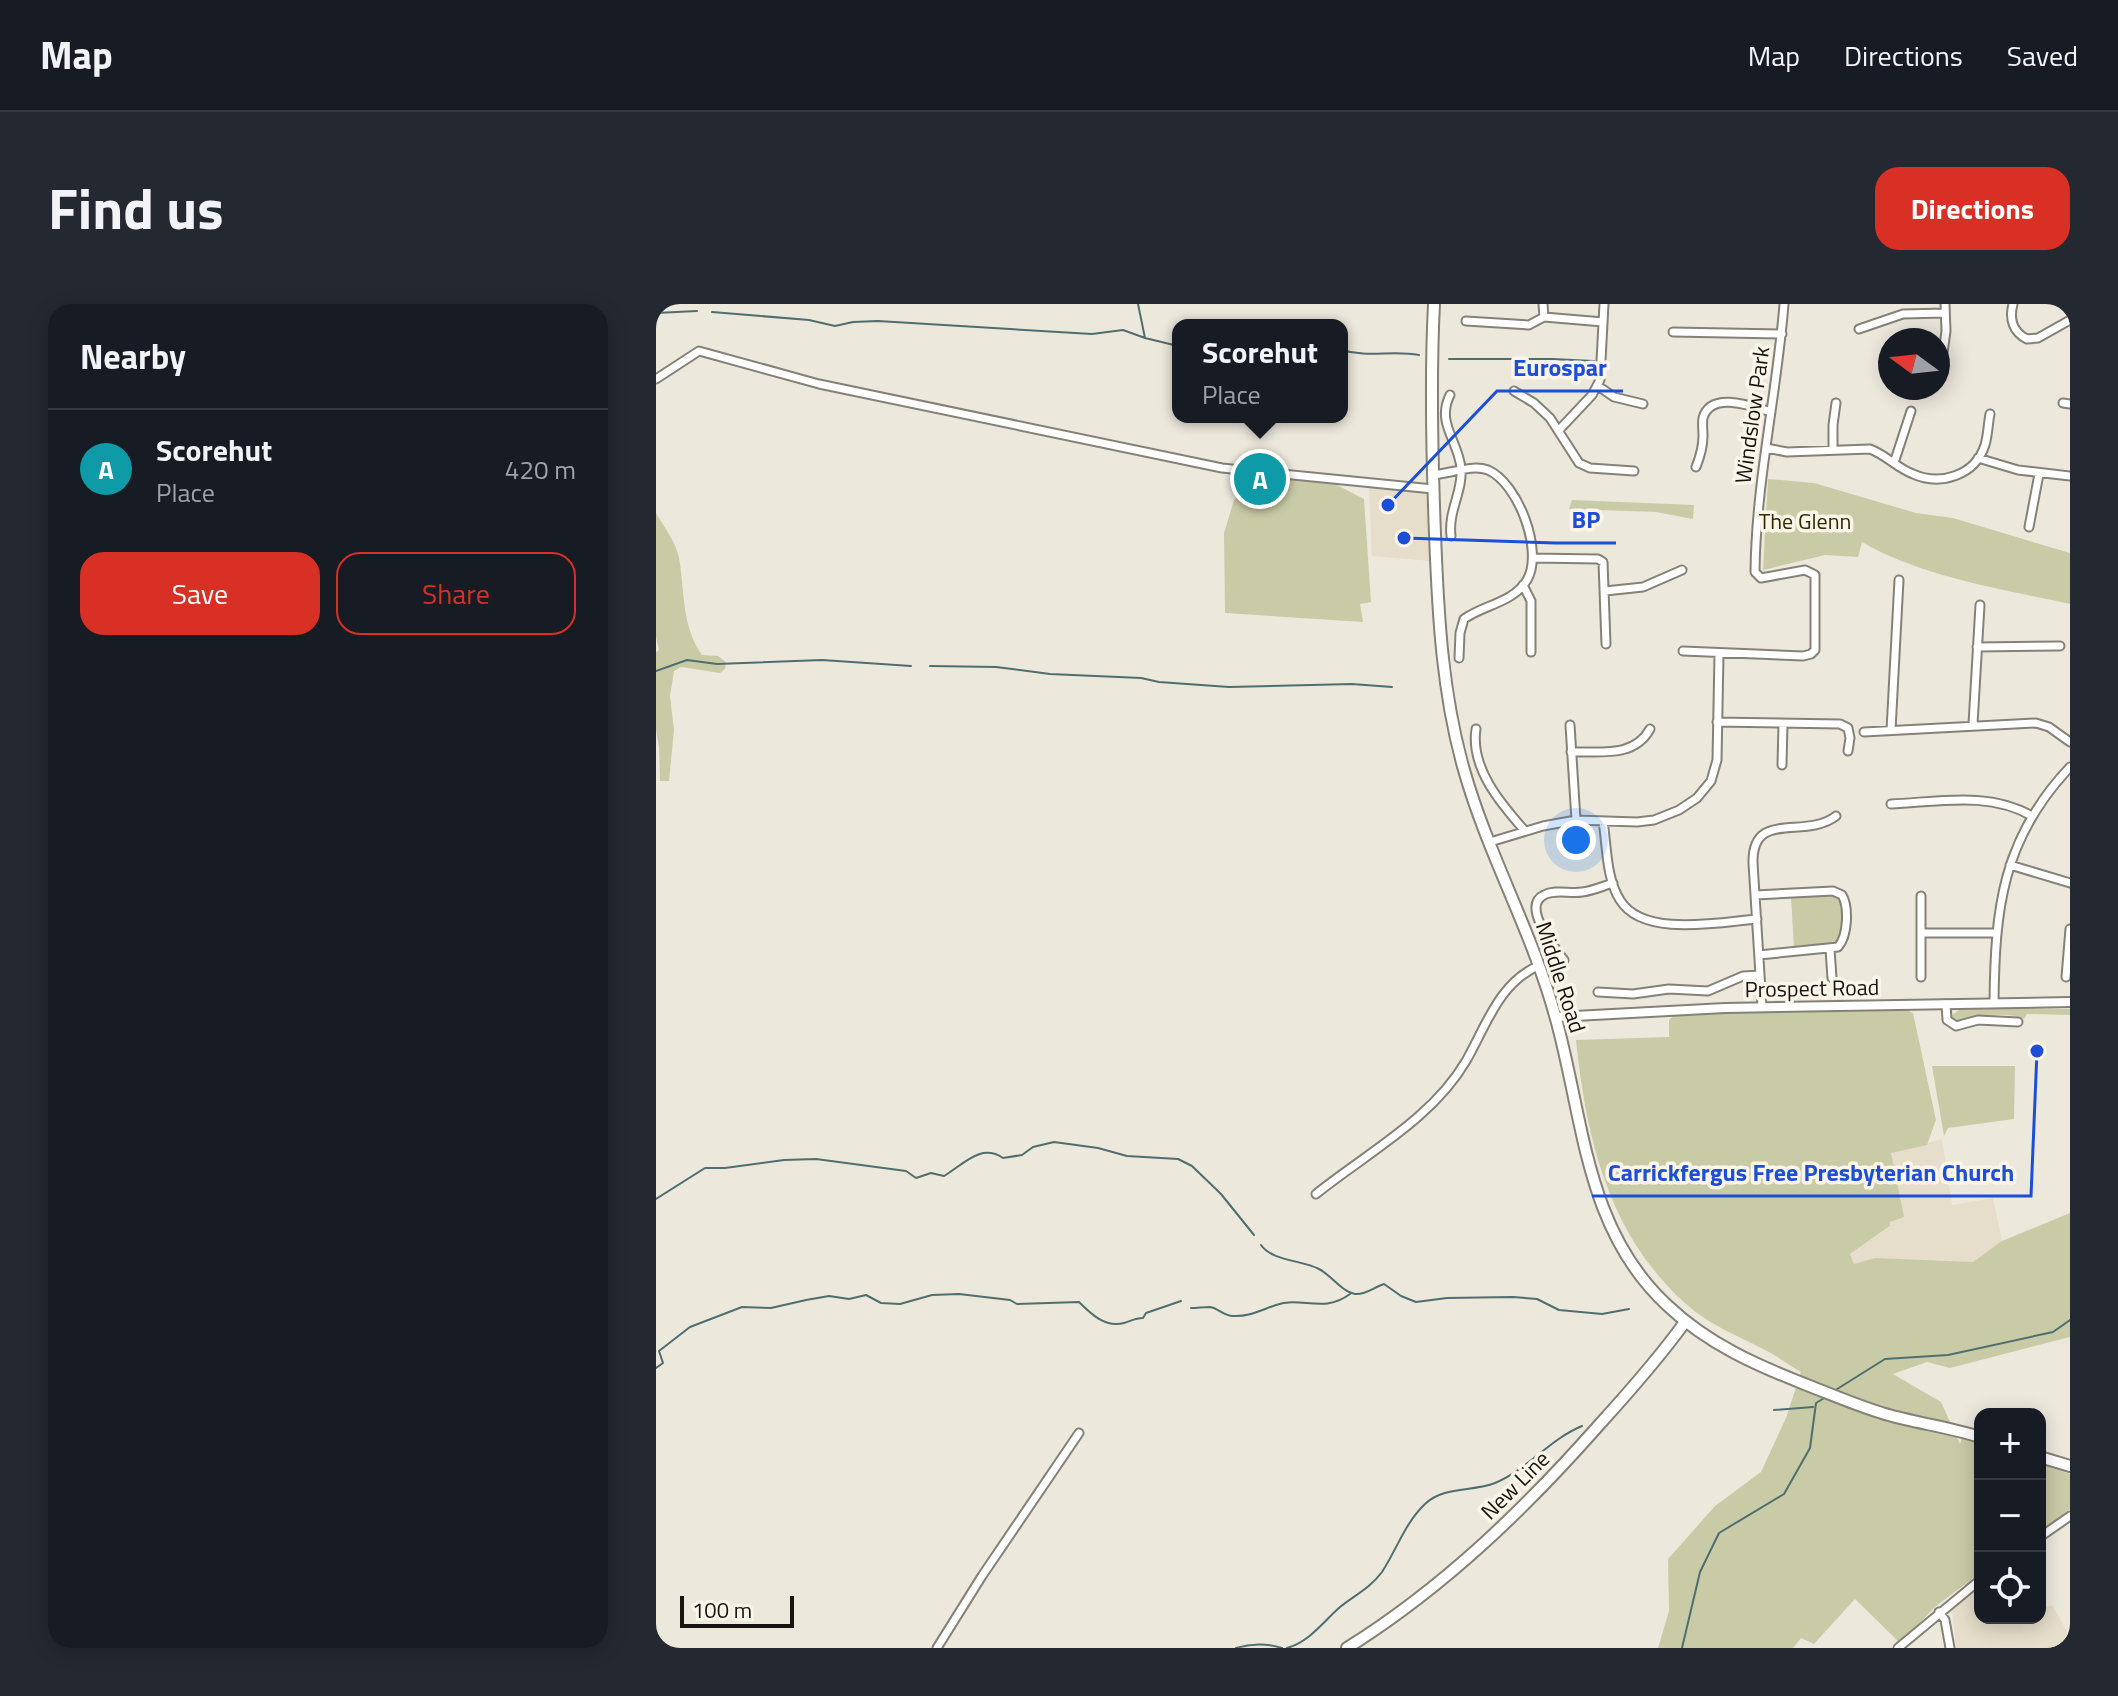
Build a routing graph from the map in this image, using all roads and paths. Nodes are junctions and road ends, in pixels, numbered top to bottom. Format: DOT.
graph roads {
  1 [pos="1434,304"];
  2 [pos="1543,304"];
  3 [pos="1604,304"];
  4 [pos="1784,304"];
  5 [pos="2013,304"];
  6 [pos="1945,308"];
  7 [pos="1544,317"];
  8 [pos="2070,320"];
  9 [pos="1466,321"];
  10 [pos="1603,322"];
  11 [pos="1946,328"];
  12 [pos="1859,329"];
  13 [pos="1673,332"];
  14 [pos="1782,334"];
  15 [pos="656,379"];
  16 [pos="1598,386"];
  17 [pos="1514,391"];
  18 [pos="1450,395"];
  19 [pos="1836,403"];
  20 [pos="1643,404"];
  21 [pos="1911,411"];
  22 [pos="1771,412"];
  23 [pos="1990,414"];
  24 [pos="1560,429"];
  25 [pos="1766,448"];
  26 [pos="1833,449"];
  27 [pos="1978,458"];
  28 [pos="1894,463"];
  29 [pos="1696,467"];
  30 [pos="1461,471"];
  31 [pos="1634,471"];
  32 [pos="2039,474"];
  33 [pos="1432,475"];
  34 [pos="2070,476"];
  35 [pos="1433,489"];
  36 [pos="2029,527"];
  37 [pos="1451,536"];
  38 [pos="1533,558"];
  39 [pos="1682,570"];
  40 [pos="1899,580"];
  41 [pos="1523,585"];
  42 [pos="1605,591"];
  43 [pos="1980,605"];
  44 [pos="1606,644"];
  45 [pos="2060,646"];
  46 [pos="1977,647"];
  47 [pos="1683,651"];
  48 [pos="1531,652"];
  49 [pos="1719,654"];
  50 [pos="1459,658"];
  51 [pos="1717,722"];
  52 [pos="1783,724"];
  53 [pos="1973,724"];
  54 [pos="1570,725"];
  55 [pos="1476,729"];
  56 [pos="1650,729"];
  57 [pos="1891,730"];
  58 [pos="1864,732"];
  59 [pos="2070,742"];
  60 [pos="1848,751"];
  61 [pos="1571,752"];
  62 [pos="1782,765"];
  63 [pos="2070,767"];
  64 [pos="1891,804"];
  65 [pos="1836,816"];
  66 [pos="2032,816"];
  67 [pos="1576,820"];
  68 [pos="1603,821"];
  69 [pos="1525,831"];
  70 [pos="1490,842"];
  71 [pos="2010,865"];
  72 [pos="1613,883"];
  73 [pos="2070,883"];
  74 [pos="1755,895"];
  75 [pos="1921,896"];
  76 [pos="1757,919"];
  77 [pos="2070,929"];
  78 [pos="1921,933"];
  79 [pos="1996,933"];
  80 [pos="1830,949"];
  81 [pos="1759,955"];
  82 [pos="1564,960"];
  83 [pos="1538,966"];
  84 [pos="2067,971"];
  85 [pos="1760,975"];
  86 [pos="1921,977"];
  87 [pos="1832,978"];
  88 [pos="1598,992"];
  89 [pos="2070,1002"];
  90 [pos="1994,1003"];
  91 [pos="1946,1004"];
  92 [pos="1762,1007"];
  93 [pos="1556,1017"];
  94 [pos="2018,1022"];
  95 [pos="1316,1194"];
  96 [pos="1685,1322"];
  97 [pos="1079,1433"];
  98 [pos="1974,1436"];
  99 [pos="2046,1459"];
  100 [pos="2070,1466"];
  101 [pos="2067,1519"];
  102 [pos="2046,1533"];
  103 [pos="1974,1585"];
  104 [pos="1939,1612"];
  105 [pos="937,1648"];
  106 [pos="1347,1648"];
  107 [pos="1898,1648"];
  108 [pos="1950,1648"];
  1 -- 33 [label="main road, Middle Road"];
  2 -- 7 [label="street"];
  3 -- 10 [label="street"];
  4 -- 14 [label="street, Windslow Park"];
  5 -- 8 [label="street"];
  6 -- 11 [label="street"];
  6 -- 12 [label="street"];
  7 -- 9 [label="street"];
  7 -- 10 [label="street"];
  10 -- 16 [label="street"];
  13 -- 14 [label="street"];
  14 -- 22 [label="street, Windslow Park"];
  15 -- 35 [label="street"];
  16 -- 20 [label="street"];
  16 -- 24 [label="street"];
  17 -- 24 [label="street"];
  18 -- 30 [label="street"];
  19 -- 26 [label="street"];
  21 -- 28 [label="street"];
  22 -- 25 [label="street, Windslow Park"];
  22 -- 29 [label="street"];
  23 -- 27 [label="street"];
  24 -- 31 [label="street"];
  25 -- 26 [label="street"];
  25 -- 49 [label="street, Windslow Park"];
  26 -- 28 [label="street"];
  27 -- 28 [label="street"];
  27 -- 32 [label="street"];
  30 -- 33 [label="street"];
  30 -- 37 [label="street"];
  30 -- 38 [label="street"];
  32 -- 34 [label="street"];
  32 -- 36 [label="street"];
  33 -- 35 [label="main road, Middle Road"];
  35 -- 70 [label="main road, Middle Road"];
  38 -- 41 [label="street"];
  38 -- 42 [label="street"];
  39 -- 42 [label="street"];
  40 -- 57 [label="street"];
  41 -- 48 [label="street"];
  41 -- 50 [label="street"];
  42 -- 44 [label="street"];
  43 -- 46 [label="street"];
  45 -- 46 [label="street"];
  46 -- 53 [label="street"];
  47 -- 49 [label="street"];
  49 -- 51 [label="street"];
  51 -- 52 [label="street"];
  51 -- 68 [label="street"];
  52 -- 60 [label="street"];
  52 -- 62 [label="street"];
  53 -- 57 [label="street"];
  53 -- 59 [label="street"];
  54 -- 61 [label="street"];
  55 -- 69 [label="street"];
  56 -- 61 [label="street"];
  57 -- 58 [label="street"];
  61 -- 67 [label="street"];
  63 -- 66 [label="street"];
  64 -- 66 [label="street"];
  65 -- 74 [label="street"];
  66 -- 71 [label="street"];
  67 -- 68 [label="street"];
  67 -- 69 [label="street"];
  68 -- 72 [label="street"];
  69 -- 70 [label="street"];
  70 -- 83 [label="main road, Middle Road"];
  71 -- 73 [label="street"];
  71 -- 79 [label="street"];
  72 -- 76 [label="street"];
  72 -- 82 [label="street"];
  74 -- 76 [label="street"];
  74 -- 80 [label="street"];
  75 -- 78 [label="street"];
  76 -- 81 [label="street"];
  77 -- 84 [label="street"];
  78 -- 79 [label="street"];
  78 -- 86 [label="street"];
  79 -- 90 [label="street"];
  80 -- 81 [label="street"];
  80 -- 87 [label="street"];
  81 -- 85 [label="street"];
  83 -- 93 [label="main road, Middle Road"];
  83 -- 95 [label="street"];
  85 -- 88 [label="street"];
  85 -- 92 [label="street"];
  89 -- 90 [label="street, Prospect Road"];
  90 -- 91 [label="street, Prospect Road"];
  91 -- 92 [label="street, Prospect Road"];
  91 -- 94 [label="street"];
  92 -- 93 [label="street, Prospect Road"];
  93 -- 96 [label="main road, Middle Road"];
  96 -- 98 [label="main road, Middle Road"];
  96 -- 106 [label="main road, New Line"];
  97 -- 105 [label="street"];
  99 -- 100 [label="main road"];
  101 -- 102 [label="street"];
  103 -- 104 [label="street"];
  104 -- 107 [label="street"];
  104 -- 108 [label="street"];
}
